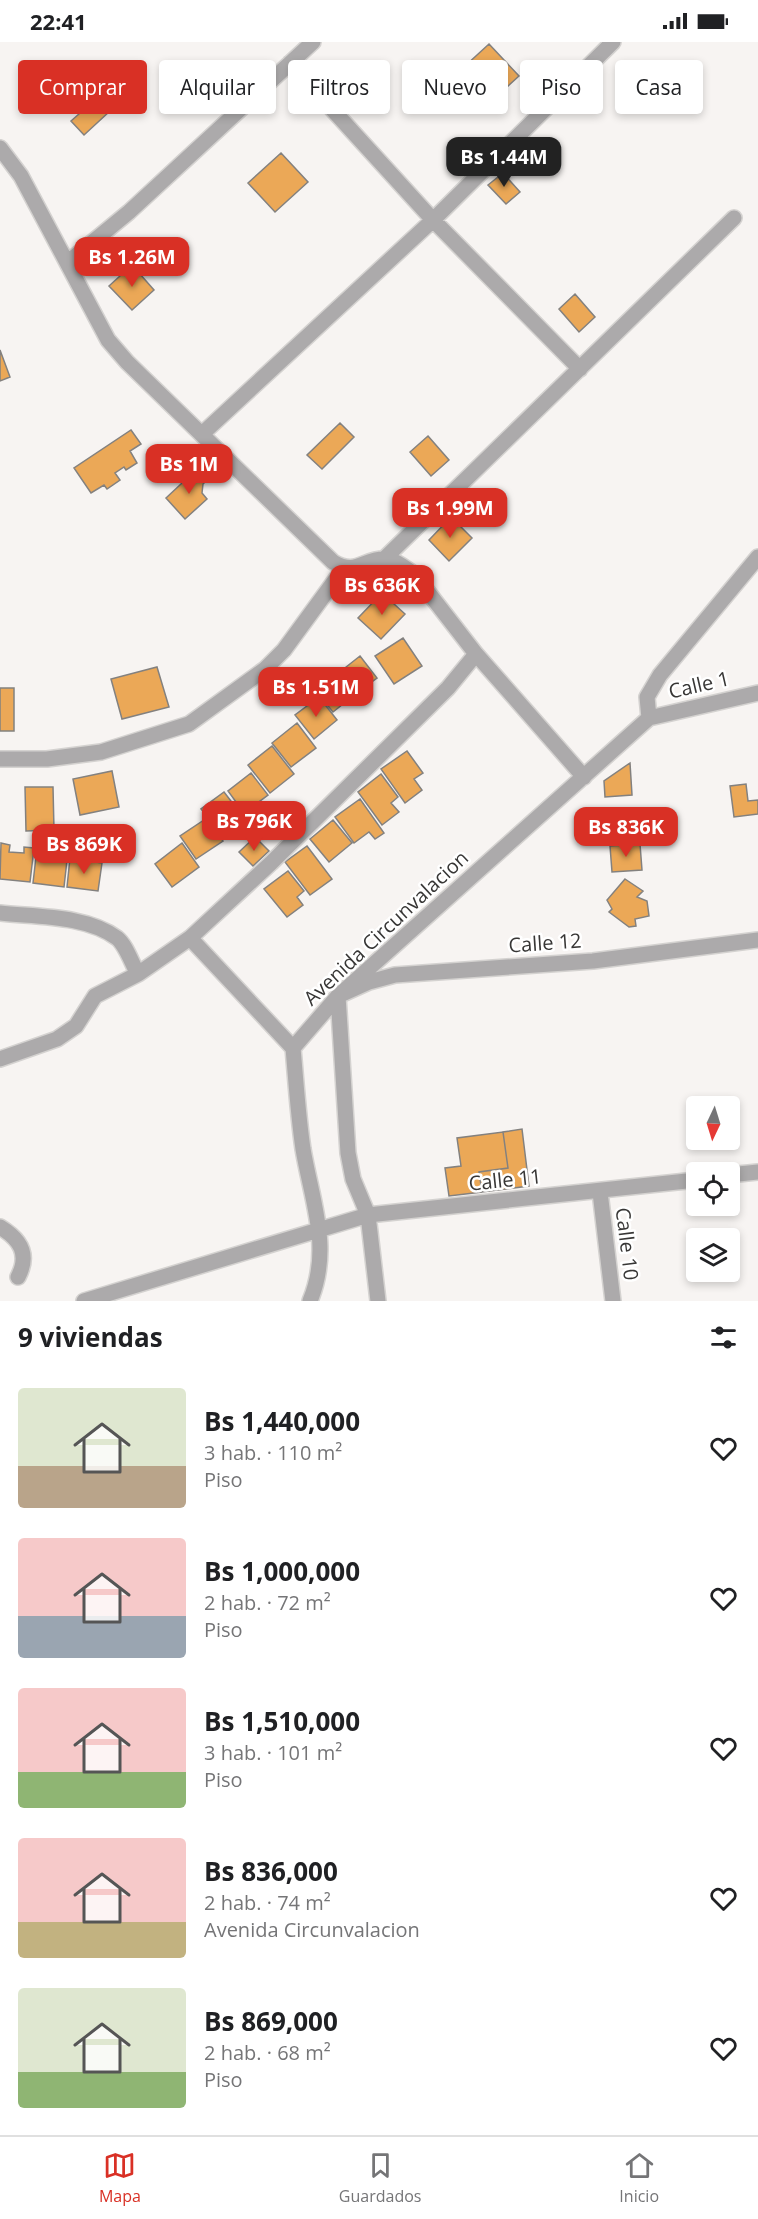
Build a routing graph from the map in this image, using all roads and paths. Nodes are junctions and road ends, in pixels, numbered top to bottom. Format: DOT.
graph roads {
  1 [pos="313,42"];
  2 [pos="613,42"];
  3 [pos="293,60"];
  4 [pos="288,65"];
  5 [pos="337,114"];
  6 [pos="0,148"];
  7 [pos="734,218"];
  8 [pos="433,219"];
  9 [pos="68,263"];
  10 [pos="580,369"];
  11 [pos="202,434"];
  12 [pos="758,557"];
  13 [pos="384,559"];
  14 [pos="344,568"];
  15 [pos="476,654"];
  16 [pos="758,693"];
  17 [pos="649,717"];
  18 [pos="0,759"];
  19 [pos="584,777"];
  20 [pos="0,913"];
  21 [pos="190,938"];
  22 [pos="758,940"];
  23 [pos="138,974"];
  24 [pos="338,996"];
  25 [pos="293,1048"];
  26 [pos="0,1059"];
  27 [pos="758,1172"];
  28 [pos="740,1174"];
  29 [pos="686,1181"];
  30 [pos="600,1192"];
  31 [pos="368,1215"];
  32 [pos="0,1227"];
  33 [pos="321,1230"];
  34 [pos="18,1277"];
  35 [pos="84,1301"];
  36 [pos="310,1301"];
  37 [pos="378,1301"];
  38 [pos="614,1301"];
  1 -- 3 [label="street"];
  2 -- 8 [label="street"];
  4 -- 9 [label="street"];
  5 -- 8 [label="street"];
  6 -- 9 [label="street"];
  7 -- 10 [label="street"];
  8 -- 10 [label="street"];
  8 -- 11 [label="street"];
  9 -- 11 [label="street"];
  10 -- 13 [label="street"];
  11 -- 14 [label="street"];
  12 -- 17 [label="street"];
  13 -- 14 [label="street"];
  13 -- 15 [label="street"];
  14 -- 18 [label="street"];
  15 -- 19 [label="street"];
  15 -- 21 [label="street"];
  16 -- 17 [label="street, Calle 1"];
  17 -- 19 [label="street, Avenida Circunvalacion"];
  19 -- 24 [label="street, Avenida Circunvalacion"];
  20 -- 23 [label="street"];
  21 -- 23 [label="street"];
  21 -- 25 [label="street"];
  22 -- 24 [label="street, Calle 12"];
  23 -- 26 [label="street"];
  24 -- 25 [label="street, Avenida Circunvalacion"];
  24 -- 31 [label="street"];
  25 -- 33 [label="street"];
  27 -- 28 [label="street"];
  29 -- 30 [label="street, Calle 11"];
  30 -- 31 [label="street, Calle 11"];
  30 -- 38 [label="street, Calle 10"];
  31 -- 33 [label="street, Calle 11"];
  31 -- 37 [label="street"];
  32 -- 34 [label="street"];
  33 -- 35 [label="street, Calle 11"];
  33 -- 36 [label="street"];
}
